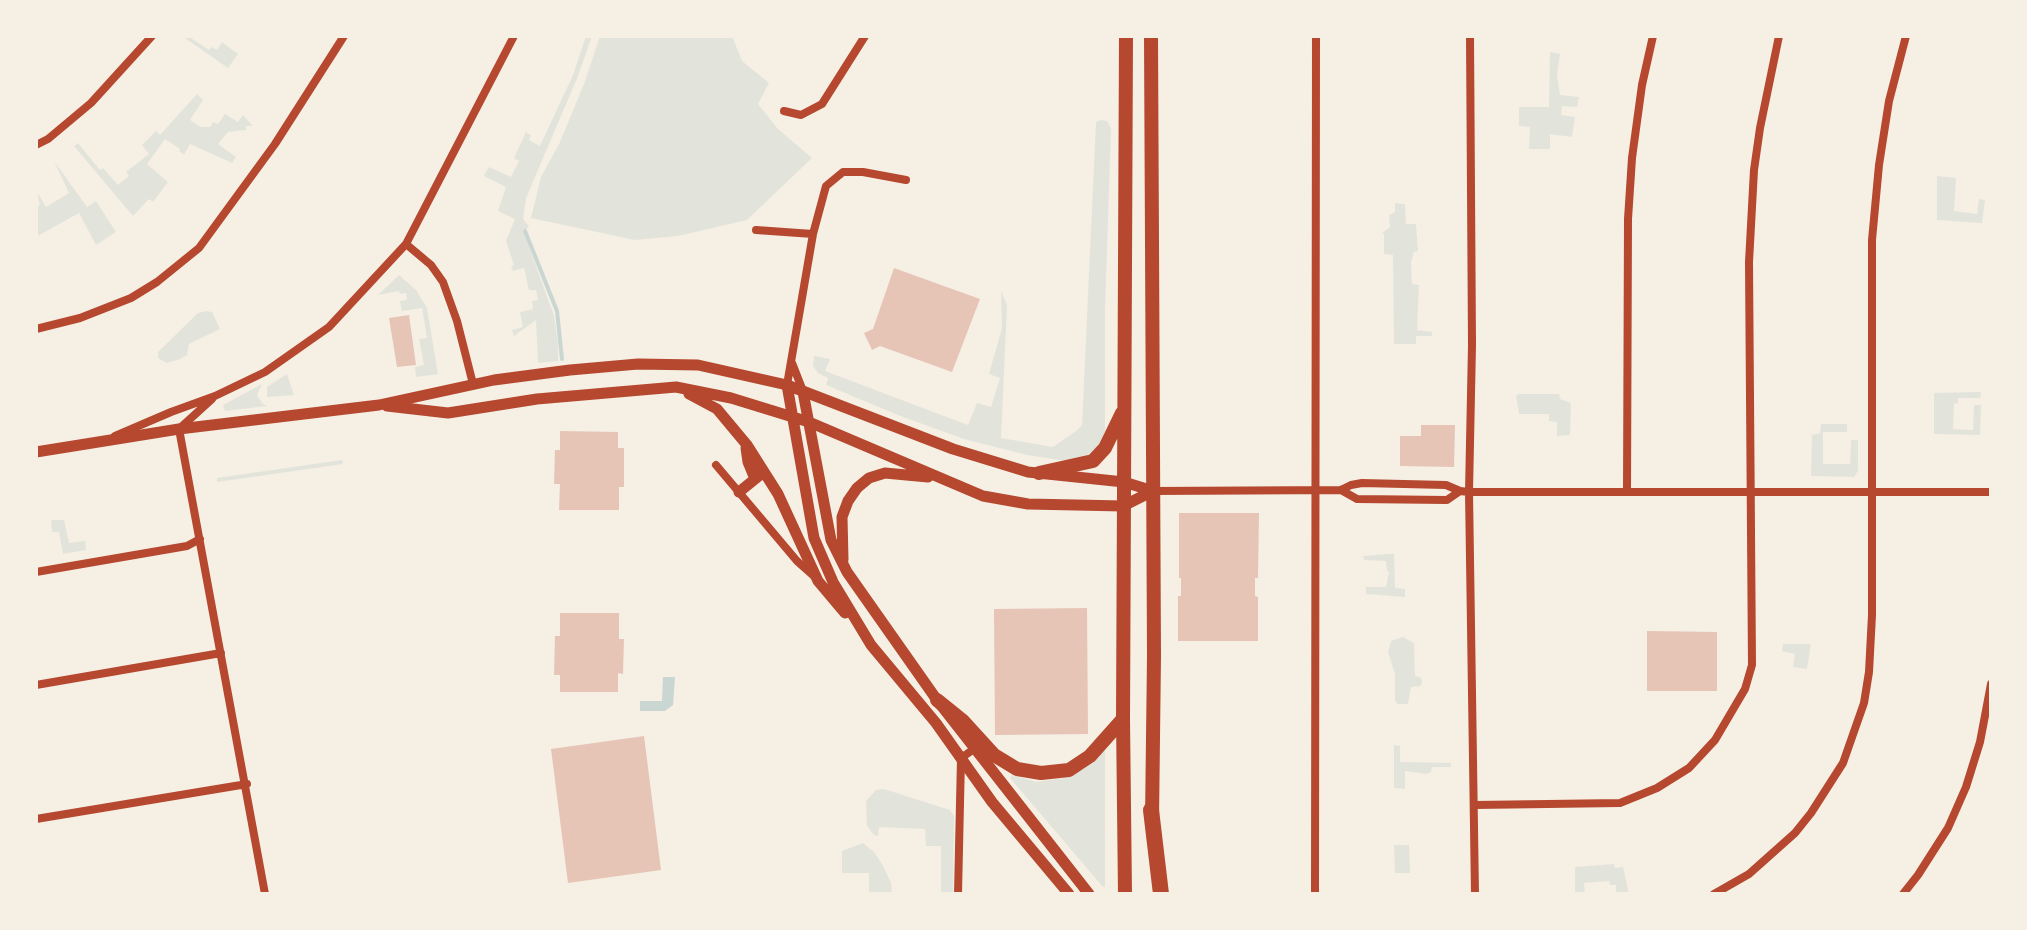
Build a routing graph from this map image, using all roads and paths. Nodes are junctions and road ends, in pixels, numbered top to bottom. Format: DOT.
graph roads {
  1 [pos="152,36"];
  2 [pos="344,36"];
  3 [pos="514,36"];
  4 [pos="865,36"];
  5 [pos="1126,36"];
  6 [pos="1151,36"];
  7 [pos="1316,36"];
  8 [pos="1470,36"];
  9 [pos="1653,36"];
  10 [pos="1779,36"];
  11 [pos="1906,36"];
  12 [pos="784,111"];
  13 [pos="36,145"];
  14 [pos="906,180"];
  15 [pos="756,230"];
  16 [pos="813,234"];
  17 [pos="406,244"];
  18 [pos="36,329"];
  19 [pos="791,360"];
  20 [pos="473,384"];
  21 [pos="787,385"];
  22 [pos="676,387"];
  23 [pos="803,392"];
  24 [pos="215,396"];
  25 [pos="379,405"];
  26 [pos="1124,409"];
  27 [pos="792,416"];
  28 [pos="809,422"];
  29 [pos="179,429"];
  30 [pos="107,440"];
  31 [pos="36,452"];
  32 [pos="716,465"];
  33 [pos="1039,473"];
  34 [pos="759,475"];
  35 [pos="939,478"];
  36 [pos="1124,482"];
  37 [pos="1315,490"];
  38 [pos="1341,490"];
  39 [pos="1153,491"];
  40 [pos="1873,491"];
  41 [pos="739,492"];
  42 [pos="1465,492"];
  43 [pos="1627,492"];
  44 [pos="1991,492"];
  45 [pos="1749,493"];
  46 [pos="1123,506"];
  47 [pos="200,539"];
  48 [pos="36,572"];
  49 [pos="847,572"];
  50 [pos="818,581"];
  51 [pos="871,645"];
  52 [pos="221,653"];
  53 [pos="1991,684"];
  54 [pos="36,685"];
  55 [pos="937,700"];
  56 [pos="1123,719"];
  57 [pos="974,749"];
  58 [pos="961,758"];
  59 [pos="247,784"];
  60 [pos="1475,805"];
  61 [pos="1151,810"];
  62 [pos="36,819"];
  63 [pos="265,894"];
  64 [pos="958,894"];
  65 [pos="1069,894"];
  66 [pos="1089,894"];
  67 [pos="1125,894"];
  68 [pos="1153,894"];
  69 [pos="1161,894"];
  70 [pos="1315,894"];
  71 [pos="1475,894"];
  72 [pos="1714,894"];
  73 [pos="1903,894"];
  1 -- 13 [label="street"];
  2 -- 18 [label="street"];
  3 -- 17 [label="street"];
  4 -- 12 [label="street"];
  5 -- 26 [label="highway"];
  6 -- 39 [label="highway"];
  7 -- 37 [label="street"];
  8 -- 42 [label="street"];
  9 -- 43 [label="street"];
  10 -- 45 [label="street"];
  11 -- 40 [label="street"];
  14 -- 16 [label="street"];
  15 -- 16 [label="street"];
  16 -- 19 [label="street"];
  17 -- 20 [label="street"];
  17 -- 24 [label="street"];
  19 -- 21 [label="street"];
  19 -- 23 [label="street"];
  20 -- 21 [label="street"];
  20 -- 25 [label="street"];
  21 -- 23 [label="street"];
  21 -- 27 [label="street"];
  22 -- 25 [label="street"];
  22 -- 27 [label="street"];
  22 -- 34 [label="street"];
  23 -- 28 [label="street"];
  23 -- 33 [label="street"];
  24 -- 29 [label="street"];
  24 -- 30 [label="street"];
  25 -- 29 [label="street"];
  26 -- 33 [label="highway"];
  26 -- 36 [label="highway"];
  27 -- 28 [label="street"];
  27 -- 51 [label="street"];
  28 -- 35 [label="street"];
  28 -- 49 [label="street"];
  29 -- 30 [label="street"];
  29 -- 47 [label="street"];
  30 -- 31 [label="street"];
  32 -- 41 [label="street"];
  33 -- 36 [label="street"];
  34 -- 41 [label="street"];
  34 -- 50 [label="street"];
  35 -- 46 [label="street"];
  35 -- 49 [label="street"];
  36 -- 39 [label="street"];
  36 -- 46 [label="highway"];
  37 -- 38 [label="street"];
  37 -- 39 [label="street"];
  37 -- 70 [label="street"];
  38 -- 42 [label="street"];
  38 -- 42 [label="street"];
  39 -- 46 [label="street"];
  39 -- 61 [label="highway"];
  40 -- 44 [label="street"];
  40 -- 45 [label="street"];
  40 -- 72 [label="street"];
  41 -- 50 [label="street"];
  42 -- 43 [label="street"];
  42 -- 60 [label="street"];
  43 -- 45 [label="street"];
  45 -- 60 [label="street"];
  46 -- 56 [label="highway"];
  47 -- 48 [label="street"];
  47 -- 52 [label="street"];
  49 -- 55 [label="street"];
  50 -- 51 [label="street"];
  51 -- 58 [label="street"];
  52 -- 54 [label="street"];
  52 -- 59 [label="street"];
  53 -- 73 [label="street"];
  55 -- 56 [label="highway"];
  55 -- 57 [label="street"];
  56 -- 67 [label="highway"];
  57 -- 58 [label="street"];
  57 -- 66 [label="street"];
  58 -- 64 [label="street"];
  58 -- 65 [label="street"];
  59 -- 62 [label="street"];
  59 -- 63 [label="street"];
  60 -- 71 [label="street"];
  61 -- 68 [label="highway"];
  61 -- 69 [label="highway"];
}
